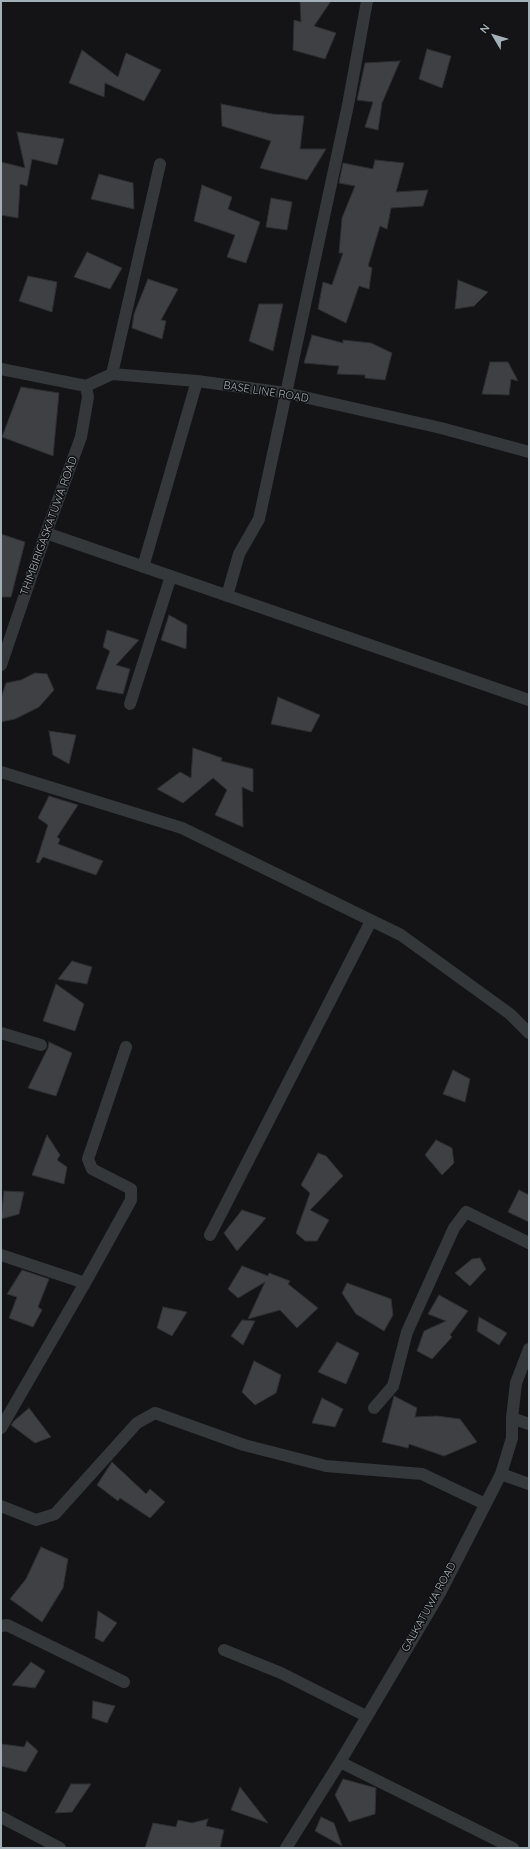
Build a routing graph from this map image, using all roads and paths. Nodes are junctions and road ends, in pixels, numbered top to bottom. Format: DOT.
graph roads {
  1 [pos="367,1"];
  2 [pos="160,164"];
  3 [pos="1,369"];
  4 [pos="112,374"];
  5 [pos="197,381"];
  6 [pos="86,386"];
  7 [pos="286,393"];
  8 [pos="529,452"];
  9 [pos="46,533"];
  10 [pos="143,566"];
  11 [pos="170,576"];
  12 [pos="227,596"];
  13 [pos="1,665"];
  14 [pos="529,700"];
  15 [pos="130,704"];
  16 [pos="1,772"];
  17 [pos="371,921"];
  18 [pos="1,1033"];
  19 [pos="529,1033"];
  20 [pos="41,1045"];
  21 [pos="126,1047"];
  22 [pos="210,1235"];
  23 [pos="529,1243"];
  24 [pos="1,1255"];
  25 [pos="85,1283"];
  26 [pos="529,1349"];
  27 [pos="374,1408"];
  28 [pos="512,1418"];
  29 [pos="529,1424"];
  30 [pos="1,1428"];
  31 [pos="501,1474"];
  32 [pos="529,1484"];
  33 [pos="484,1504"];
  34 [pos="1,1506"];
  35 [pos="1,1626"];
  36 [pos="224,1650"];
  37 [pos="124,1682"];
  38 [pos="366,1716"];
  39 [pos="340,1762"];
  40 [pos="1,1817"];
  41 [pos="60,1848"];
  42 [pos="286,1848"];
  43 [pos="513,1848"];
  1 -- 7 [label="street"];
  2 -- 4 [label="street"];
  3 -- 6 [label="street"];
  4 -- 5 [label="street, BASE LINE ROAD"];
  4 -- 6 [label="street, BASE LINE ROAD"];
  5 -- 7 [label="street, BASE LINE ROAD"];
  5 -- 10 [label="street"];
  6 -- 9 [label="street, THIMBIRIGASKATUWA ROAD"];
  7 -- 8 [label="street, BASE LINE ROAD"];
  7 -- 12 [label="street"];
  9 -- 10 [label="street"];
  9 -- 13 [label="street, THIMBIRIGASKATUWA ROAD"];
  10 -- 11 [label="street"];
  11 -- 12 [label="street"];
  11 -- 15 [label="street"];
  12 -- 14 [label="street"];
  16 -- 17 [label="street"];
  17 -- 19 [label="street"];
  17 -- 22 [label="street"];
  18 -- 20 [label="street"];
  21 -- 25 [label="street"];
  23 -- 27 [label="street"];
  24 -- 25 [label="street"];
  25 -- 30 [label="street"];
  26 -- 28 [label="street, GALKATUWA ROAD"];
  28 -- 29 [label="street"];
  28 -- 31 [label="street, GALKATUWA ROAD"];
  31 -- 32 [label="street"];
  31 -- 33 [label="street, GALKATUWA ROAD"];
  33 -- 34 [label="street"];
  33 -- 38 [label="street, GALKATUWA ROAD"];
  35 -- 37 [label="street"];
  36 -- 38 [label="street"];
  38 -- 39 [label="street, GALKATUWA ROAD"];
  39 -- 42 [label="street, GALKATUWA ROAD"];
  39 -- 43 [label="street"];
  40 -- 41 [label="street"];
}
